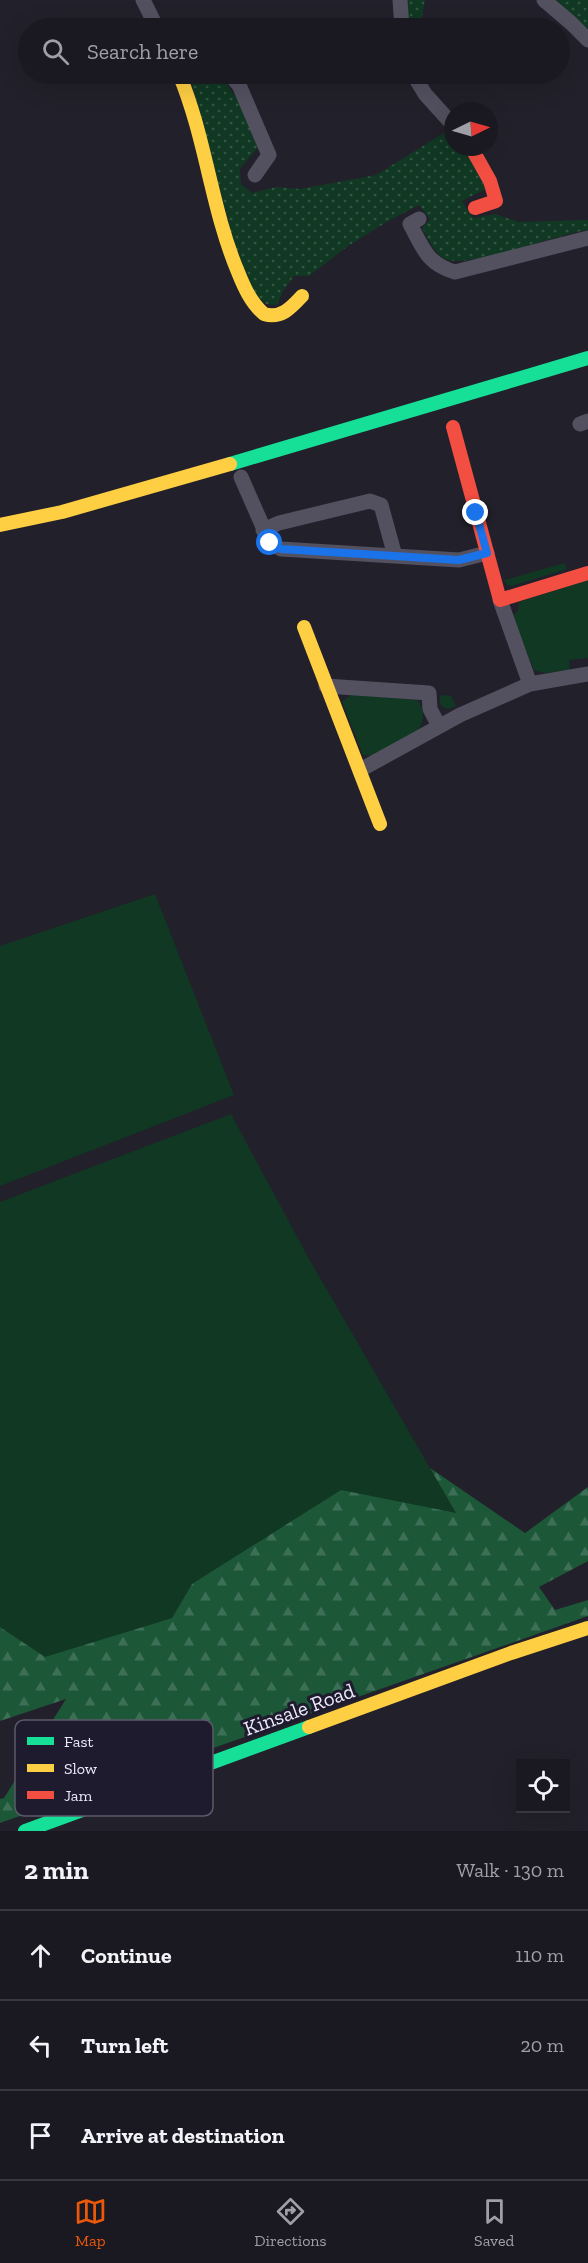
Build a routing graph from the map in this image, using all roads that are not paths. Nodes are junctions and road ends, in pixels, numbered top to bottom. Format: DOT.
graph roads {
  1 [pos="143,0"];
  2 [pos="400,0"];
  3 [pos="544,0"];
  4 [pos="152,18"];
  5 [pos="401,18"];
  6 [pos="566,18"];
  7 [pos="570,21"];
  8 [pos="588,40"];
  9 [pos="182,84"];
  10 [pos="238,84"];
  11 [pos="418,84"];
  12 [pos="444,115"];
  13 [pos="476,156"];
  14 [pos="255,175"];
  15 [pos="475,208"];
  16 [pos="419,219"];
  17 [pos="588,238"];
  18 [pos="302,296"];
  19 [pos="588,358"];
  20 [pos="453,427"];
  21 [pos="242,477"];
  22 [pos="0,525"];
  23 [pos="263,530"];
  24 [pos="487,553"];
  25 [pos="395,556"];
  26 [pos="588,573"];
  27 [pos="500,600"];
  28 [pos="304,627"];
  29 [pos="588,674"];
  30 [pos="530,684"];
  31 [pos="326,686"];
  32 [pos="440,726"];
  33 [pos="360,770"];
  34 [pos="380,824"];
  35 [pos="588,1628"];
  36 [pos="213,1762"];
  37 [pos="66,1816"];
  38 [pos="25,1831"];
  1 -- 4 [label="street"];
  2 -- 5 [label="street"];
  3 -- 6 [label="street"];
  7 -- 8 [label="street"];
  9 -- 18 [label="main road"];
  10 -- 14 [label="street"];
  11 -- 12 [label="street"];
  13 -- 15 [label="main road"];
  16 -- 17 [label="street"];
  19 -- 22 [label="main road"];
  20 -- 24 [label="main road"];
  21 -- 23 [label="street"];
  23 -- 25 [label="street"];
  23 -- 25 [label="street"];
  24 -- 25 [label="street"];
  24 -- 27 [label="main road"];
  26 -- 27 [label="main road"];
  27 -- 30 [label="street"];
  28 -- 31 [label="main road"];
  29 -- 30 [label="street"];
  30 -- 32 [label="street"];
  31 -- 32 [label="street"];
  31 -- 33 [label="main road"];
  32 -- 33 [label="street"];
  33 -- 34 [label="main road"];
  35 -- 36 [label="main road, Kinsale Road"];
  37 -- 38 [label="main road, Kinsale Road"];
}
